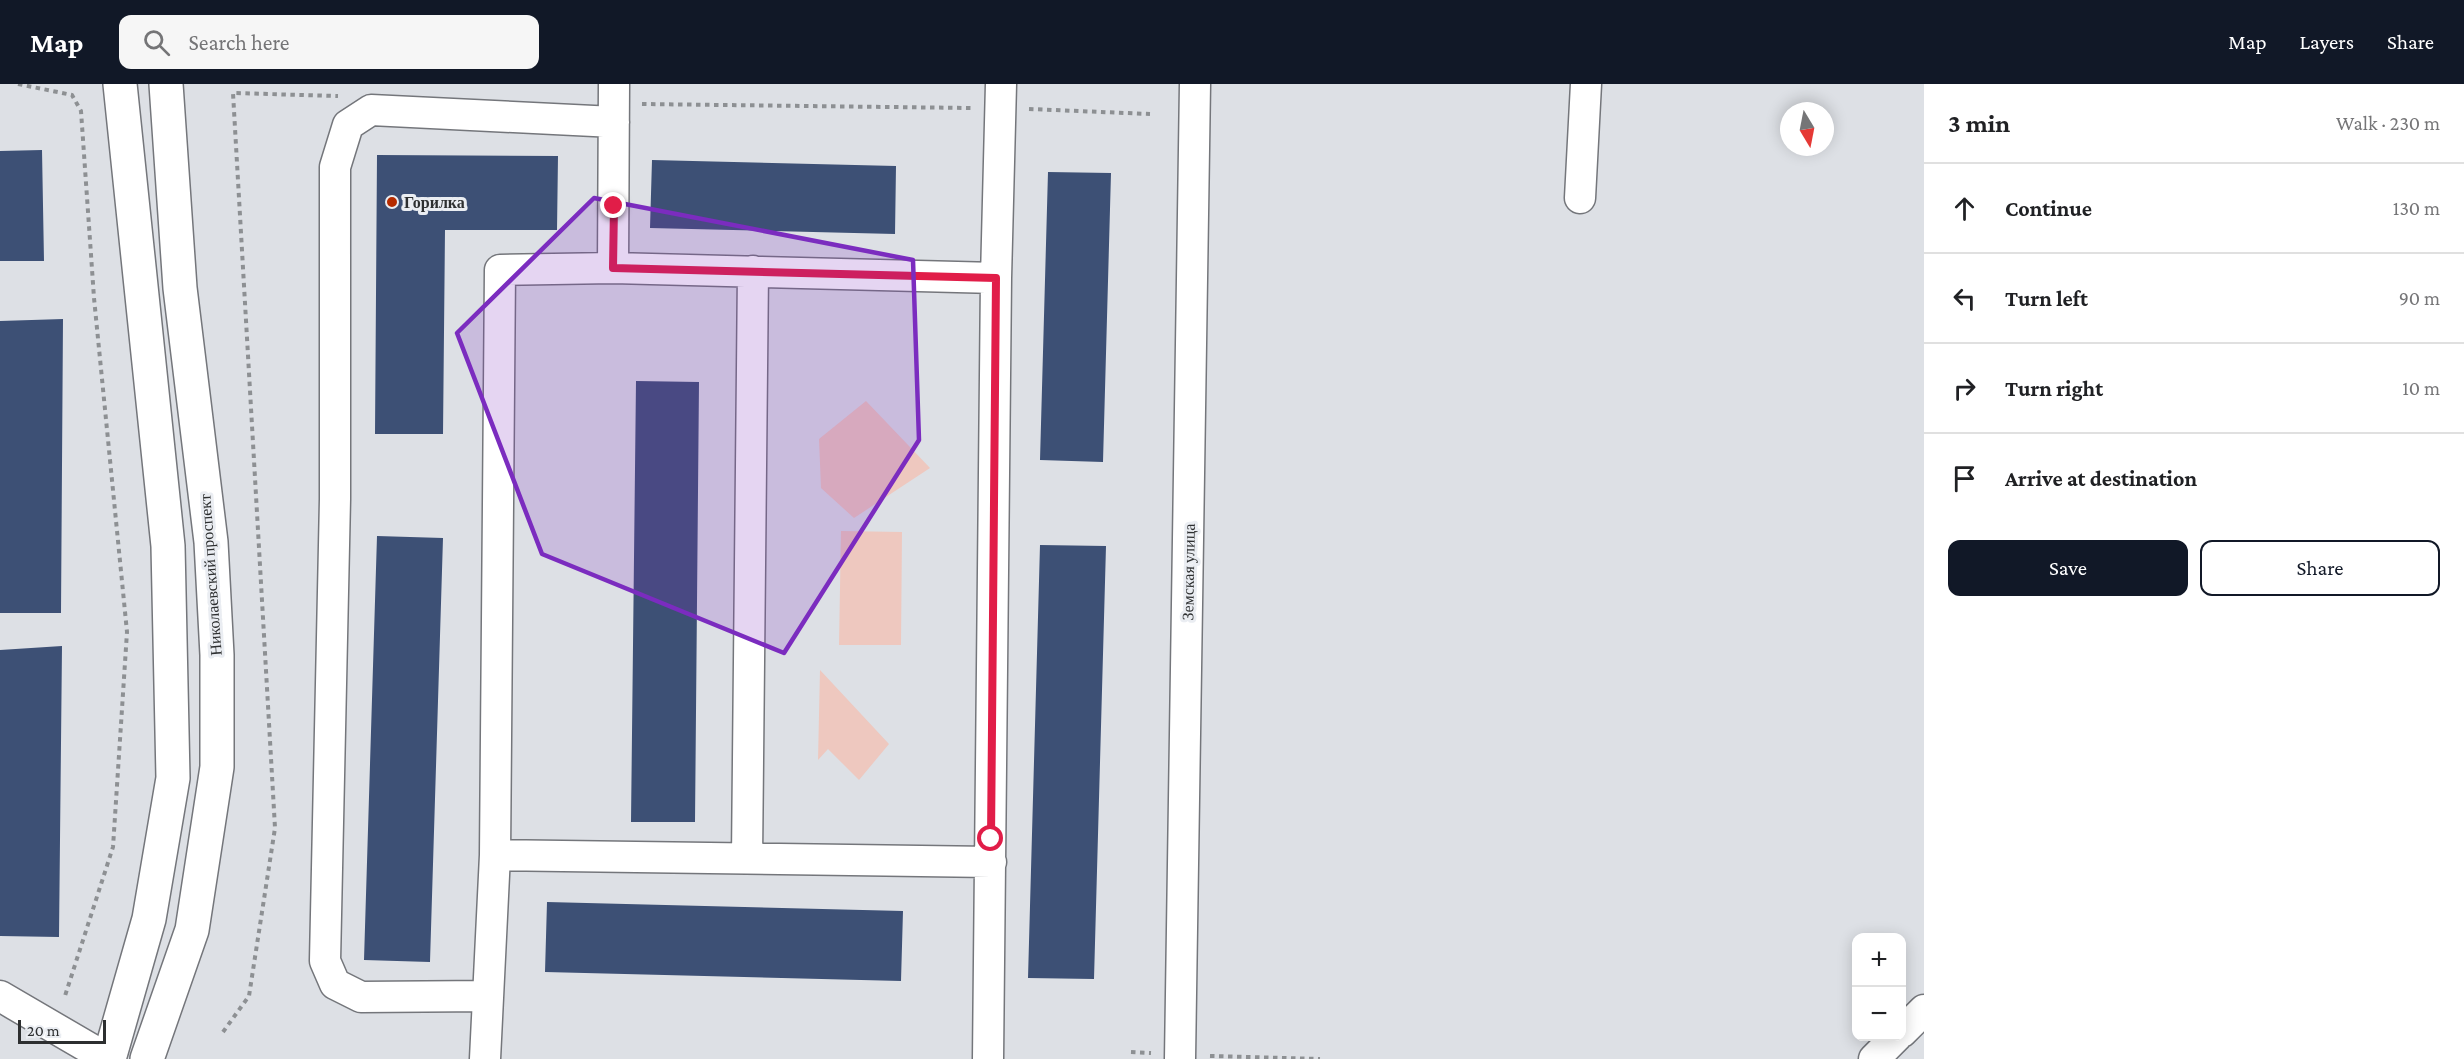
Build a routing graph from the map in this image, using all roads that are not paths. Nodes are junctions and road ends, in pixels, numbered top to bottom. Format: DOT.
graph roads {
  1 [pos="120,84"];
  2 [pos="166,84"];
  3 [pos="1195,84"];
  4 [pos="1586,84"];
  5 [pos="1001,96"];
  6 [pos="614,103"];
  7 [pos="1580,198"];
  8 [pos="613,268"];
  9 [pos="753,271"];
  10 [pos="996,278"];
  11 [pos="495,855"];
  12 [pos="747,858"];
  13 [pos="991,862"];
  14 [pos="0,996"];
  15 [pos="488,996"];
  16 [pos="1924,1010"];
  17 [pos="1906,1028"];
  18 [pos="1892,1041"];
  19 [pos="1180,1057"];
  20 [pos="108,1059"];
  21 [pos="147,1059"];
  22 [pos="485,1059"];
  23 [pos="988,1059"];
  24 [pos="1874,1059"];
  1 -- 20 [label="main road"];
  2 -- 21 [label="main road, Николаевский проспект"];
  3 -- 19 [label="street, Земская улица"];
  4 -- 7 [label="street"];
  5 -- 10 [label="street"];
  6 -- 8 [label="street"];
  6 -- 15 [label="street"];
  8 -- 9 [label="street"];
  8 -- 11 [label="street"];
  9 -- 10 [label="street"];
  9 -- 12 [label="street"];
  10 -- 13 [label="street"];
  11 -- 12 [label="street"];
  11 -- 15 [label="street"];
  12 -- 13 [label="street"];
  13 -- 23 [label="street"];
  14 -- 20 [label="street"];
  15 -- 22 [label="street"];
  16 -- 17 [label="street"];
  18 -- 24 [label="street"];
}
